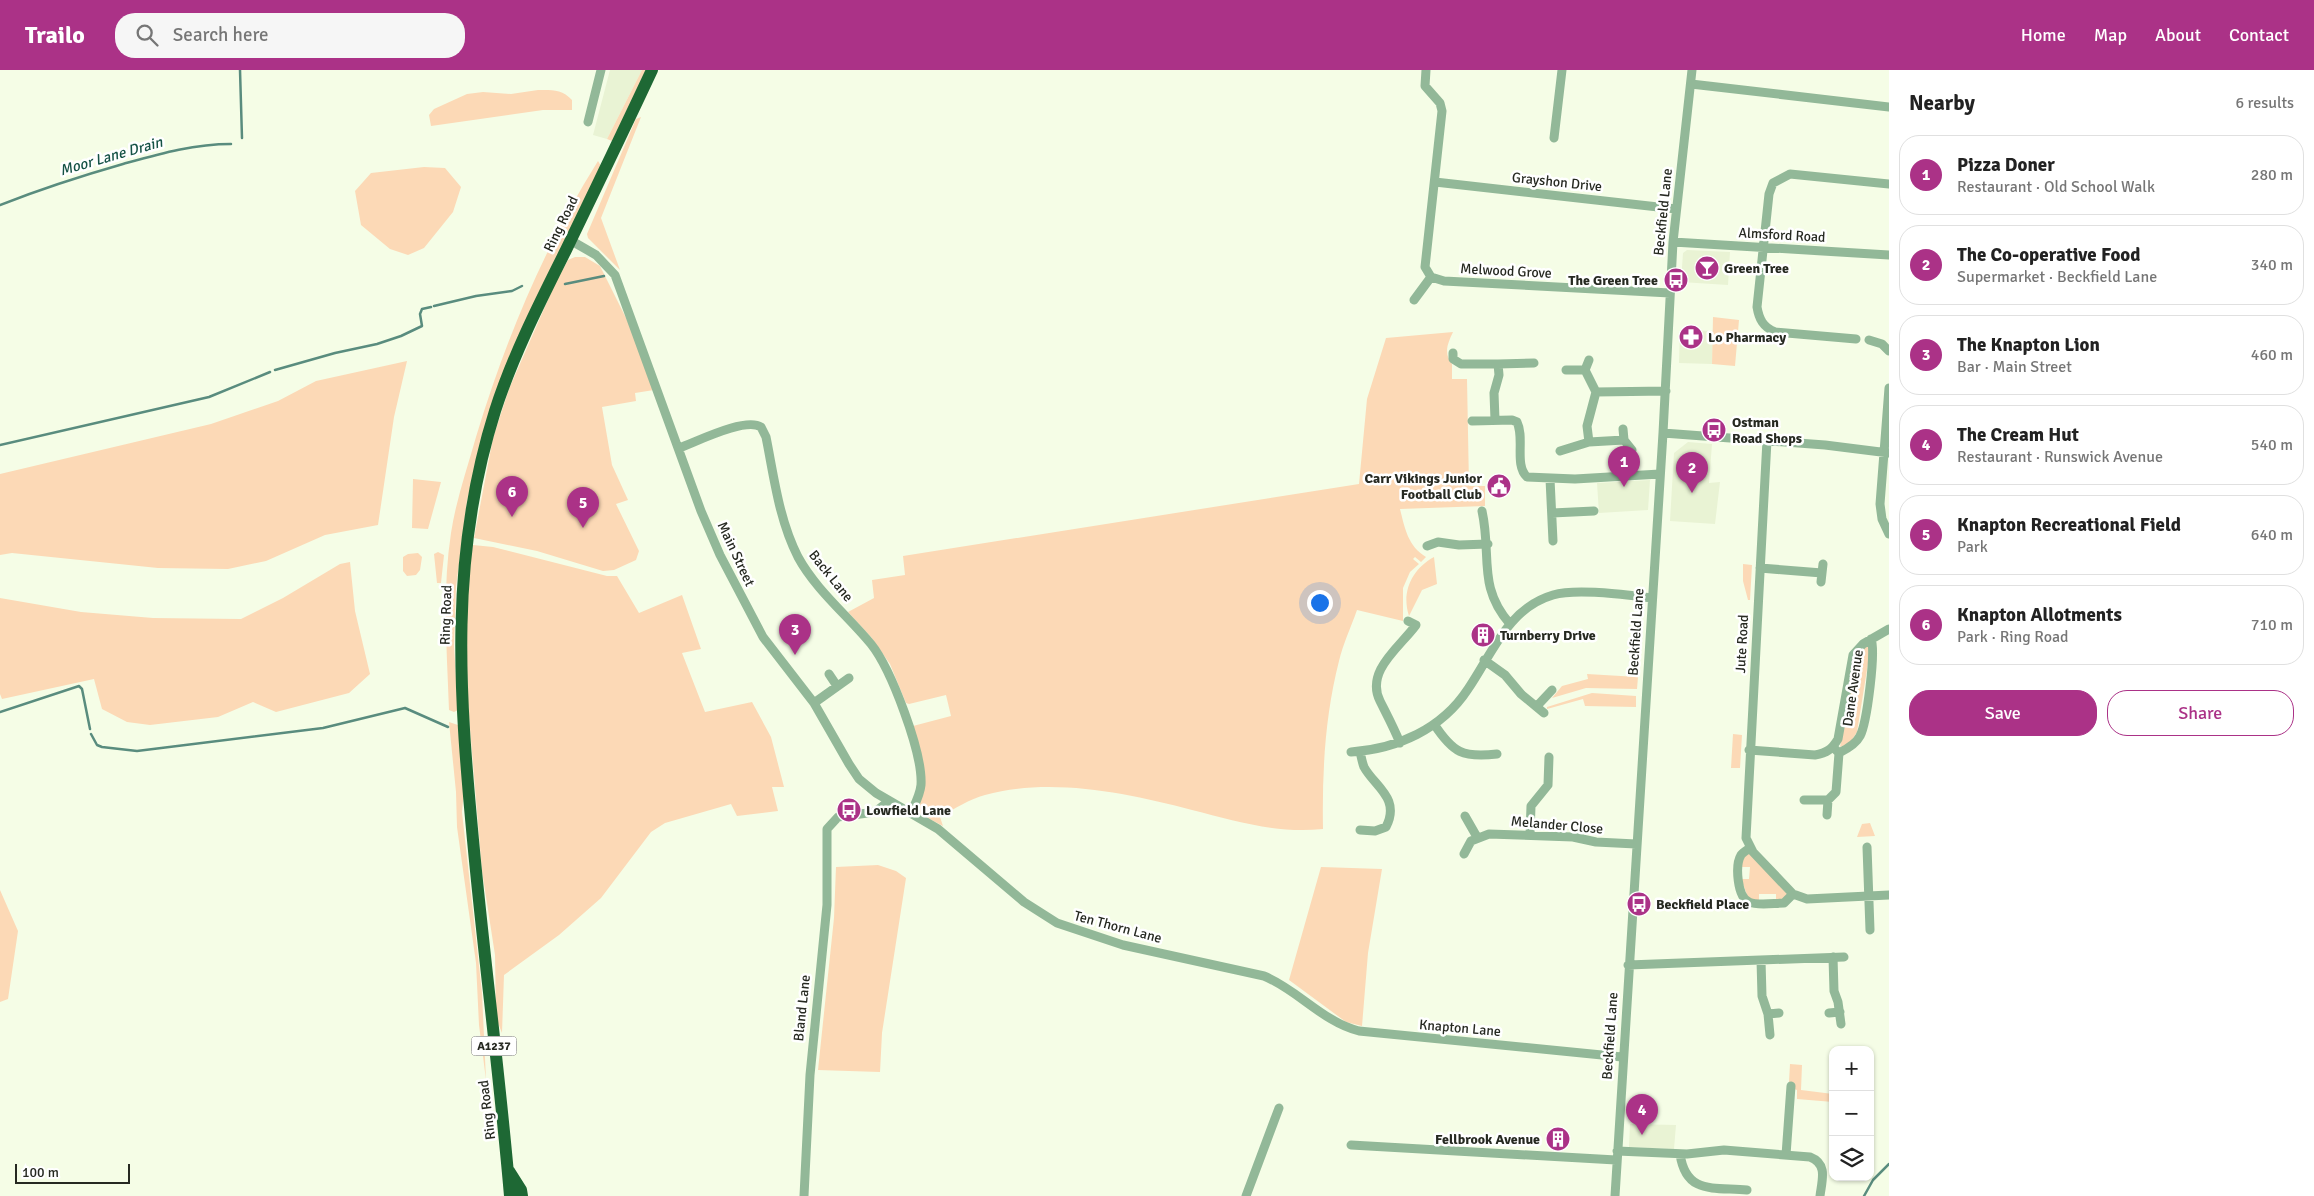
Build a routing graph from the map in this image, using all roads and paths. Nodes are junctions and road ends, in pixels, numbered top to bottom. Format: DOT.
graph roads {
  1 [pos="601,70"];
  2 [pos="652,70"];
  3 [pos="1426,70"];
  4 [pos="1562,70"];
  5 [pos="1692,70"];
  6 [pos="1691,84"];
  7 [pos="1889,108"];
  8 [pos="588,122"];
  9 [pos="1554,138"];
  10 [pos="1435,182"];
  11 [pos="1889,184"];
  12 [pos="1676,209"];
  13 [pos="570,240"];
  14 [pos="1673,242"];
  15 [pos="1762,247"];
  16 [pos="1889,255"];
  17 [pos="1431,278"];
  18 [pos="1670,294"];
  19 [pos="1414,300"];
  20 [pos="1856,339"];
  21 [pos="1869,340"];
  22 [pos="1889,349"];
  23 [pos="1452,353"];
  24 [pos="1589,360"];
  25 [pos="1534,363"];
  26 [pos="1498,364"];
  27 [pos="1566,370"];
  28 [pos="1585,370"];
  29 [pos="1889,388"];
  30 [pos="1666,391"];
  31 [pos="1596,392"];
  32 [pos="1495,420"];
  33 [pos="1472,421"];
  34 [pos="1623,429"];
  35 [pos="1664,433"];
  36 [pos="1624,440"];
  37 [pos="1767,440"];
  38 [pos="1589,442"];
  39 [pos="679,448"];
  40 [pos="1560,450"];
  41 [pos="1632,450"];
  42 [pos="1886,452"];
  43 [pos="1660,474"];
  44 [pos="1550,478"];
  45 [pos="1594,511"];
  46 [pos="1482,512"];
  47 [pos="1552,513"];
  48 [pos="1889,534"];
  49 [pos="1553,541"];
  50 [pos="1488,544"];
  51 [pos="1427,546"];
  52 [pos="1760,568"];
  53 [pos="1822,573"];
  54 [pos="1652,598"];
  55 [pos="1510,624"];
  56 [pos="1415,625"];
  57 [pos="1889,629"];
  58 [pos="1871,639"];
  59 [pos="1484,660"];
  60 [pos="829,674"];
  61 [pos="849,678"];
  62 [pos="837,686"];
  63 [pos="1552,690"];
  64 [pos="814,703"];
  65 [pos="1537,706"];
  66 [pos="1544,713"];
  67 [pos="1434,724"];
  68 [pos="1400,742"];
  69 [pos="1749,750"];
  70 [pos="1836,750"];
  71 [pos="1497,754"];
  72 [pos="1549,757"];
  73 [pos="1804,800"];
  74 [pos="1828,800"];
  75 [pos="889,801"];
  76 [pos="911,813"];
  77 [pos="1827,815"];
  78 [pos="1465,816"];
  79 [pos="1360,830"];
  80 [pos="1530,835"];
  81 [pos="947,836"];
  82 [pos="1477,837"];
  83 [pos="1636,844"];
  84 [pos="1867,847"];
  85 [pos="1750,848"];
  86 [pos="1464,854"];
  87 [pos="1794,894"];
  88 [pos="1889,895"];
  89 [pos="1869,896"];
  90 [pos="1870,930"];
  91 [pos="1833,957"];
  92 [pos="1844,957"];
  93 [pos="1761,960"];
  94 [pos="1628,965"];
  95 [pos="1305,1000"];
  96 [pos="1840,1012"];
  97 [pos="1779,1013"];
  98 [pos="1829,1013"];
  99 [pos="1768,1014"];
  100 [pos="1841,1024"];
  101 [pos="1770,1034"];
  102 [pos="1622,1057"];
  103 [pos="1791,1086"];
  104 [pos="1279,1108"];
  105 [pos="1351,1146"];
  106 [pos="1680,1154"];
  107 [pos="1617,1155"];
  108 [pos="1786,1155"];
  109 [pos="508,1169"];
  110 [pos="1748,1190"];
  111 [pos="510,1196"];
  112 [pos="522,1196"];
  113 [pos="804,1196"];
  114 [pos="1246,1196"];
  115 [pos="1615,1196"];
  116 [pos="1820,1196"];
  1 -- 8 [label="street"];
  2 -- 13 [label="highway, Ring Road / A1237"];
  3 -- 10 [label="street"];
  4 -- 9 [label="street"];
  5 -- 6 [label="street, Beckfield Lane"];
  6 -- 7 [label="street"];
  6 -- 12 [label="street, Beckfield Lane"];
  10 -- 12 [label="street, Grayshon Drive"];
  10 -- 17 [label="street"];
  11 -- 15 [label="street"];
  12 -- 14 [label="street, Beckfield Lane"];
  13 -- 39 [label="street, Main Street"];
  13 -- 109 [label="highway, Ring Road / A1237"];
  14 -- 15 [label="street, Almsford Road"];
  14 -- 18 [label="street, Beckfield Lane"];
  15 -- 16 [label="street, Almsford Road"];
  15 -- 20 [label="street"];
  17 -- 18 [label="street, Melwood Grove"];
  17 -- 19 [label="street"];
  18 -- 30 [label="street, Beckfield Lane"];
  21 -- 22 [label="street"];
  23 -- 26 [label="street"];
  24 -- 28 [label="street"];
  25 -- 26 [label="street"];
  26 -- 32 [label="street"];
  27 -- 28 [label="street"];
  28 -- 31 [label="street"];
  29 -- 42 [label="street"];
  30 -- 31 [label="street"];
  30 -- 35 [label="street, Beckfield Lane"];
  31 -- 38 [label="street"];
  32 -- 33 [label="street"];
  32 -- 44 [label="street"];
  34 -- 36 [label="street"];
  35 -- 37 [label="street"];
  35 -- 43 [label="street, Beckfield Lane"];
  36 -- 38 [label="street"];
  36 -- 41 [label="street"];
  37 -- 42 [label="street"];
  37 -- 52 [label="street, Jute Road"];
  38 -- 40 [label="street"];
  39 -- 64 [label="street, Main Street"];
  39 -- 76 [label="street, Back Lane"];
  42 -- 48 [label="street"];
  43 -- 44 [label="street"];
  43 -- 54 [label="street, Beckfield Lane"];
  44 -- 47 [label="street"];
  45 -- 47 [label="street"];
  46 -- 50 [label="street"];
  47 -- 49 [label="street"];
  50 -- 51 [label="street"];
  50 -- 55 [label="street"];
  52 -- 53 [label="street"];
  52 -- 69 [label="street, Jute Road"];
  54 -- 55 [label="street"];
  54 -- 83 [label="street, Beckfield Lane"];
  55 -- 59 [label="street"];
  56 -- 68 [label="street"];
  57 -- 58 [label="street, Dane Avenue"];
  58 -- 70 [label="street, Dane Avenue"];
  58 -- 70 [label="street, Dane Avenue"];
  59 -- 65 [label="street"];
  59 -- 67 [label="street"];
  60 -- 62 [label="street"];
  61 -- 62 [label="street"];
  62 -- 64 [label="street"];
  63 -- 65 [label="street"];
  64 -- 75 [label="street, Main Street"];
  65 -- 66 [label="street"];
  67 -- 68 [label="street"];
  67 -- 71 [label="street"];
  68 -- 79 [label="street"];
  69 -- 70 [label="street, Dane Avenue"];
  69 -- 85 [label="street, Jute Road"];
  70 -- 74 [label="street"];
  72 -- 80 [label="street"];
  73 -- 74 [label="street"];
  74 -- 77 [label="street"];
  75 -- 76 [label="street, Main Street"];
  75 -- 113 [label="street, Bland Lane"];
  76 -- 81 [label="street, Main Street"];
  78 -- 82 [label="street"];
  80 -- 82 [label="street, Melander Close"];
  80 -- 83 [label="street, Melander Close"];
  81 -- 95 [label="street, Ten Thorn Lane"];
  82 -- 86 [label="street"];
  83 -- 94 [label="street, Beckfield Lane"];
  84 -- 89 [label="street"];
  85 -- 87 [label="street"];
  85 -- 87 [label="street"];
  87 -- 89 [label="street"];
  88 -- 89 [label="street"];
  89 -- 90 [label="street"];
  91 -- 92 [label="street"];
  91 -- 93 [label="street"];
  91 -- 96 [label="street"];
  93 -- 94 [label="street"];
  93 -- 99 [label="street"];
  94 -- 102 [label="street, Beckfield Lane"];
  95 -- 102 [label="street, Knapton Lane"];
  96 -- 98 [label="street"];
  96 -- 100 [label="street"];
  97 -- 99 [label="street"];
  99 -- 101 [label="street"];
  102 -- 107 [label="street, Beckfield Lane"];
  103 -- 108 [label="street"];
  104 -- 114 [label="street"];
  105 -- 107 [label="street"];
  106 -- 107 [label="street"];
  106 -- 108 [label="street"];
  106 -- 110 [label="street"];
  107 -- 115 [label="street, Beckfield Lane"];
  108 -- 116 [label="street"];
  109 -- 111 [label="highway, Ring Road / A1237"];
  109 -- 112 [label="highway"];
}
